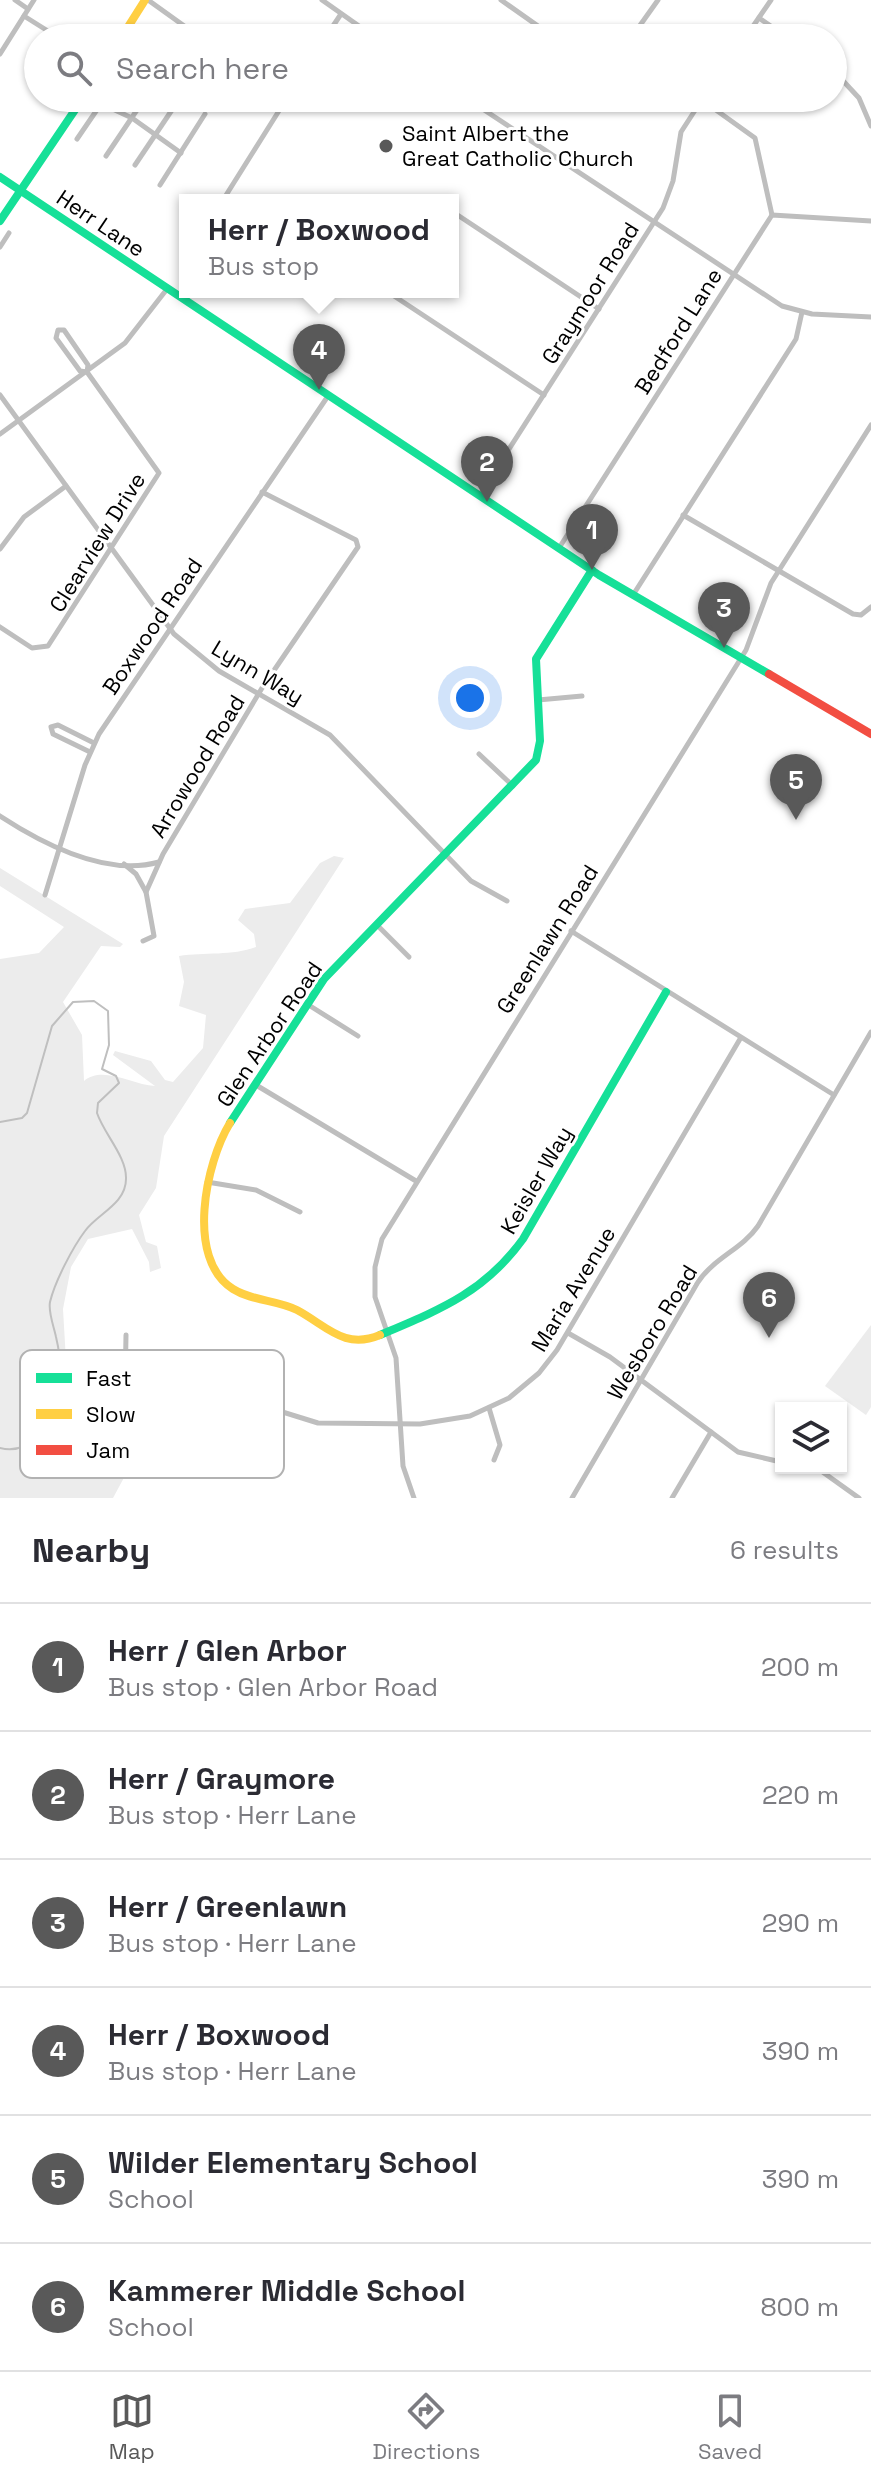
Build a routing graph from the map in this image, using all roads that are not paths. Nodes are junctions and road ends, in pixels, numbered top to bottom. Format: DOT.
graph roads {
  1 [pos="15,0"];
  2 [pos="34,0"];
  3 [pos="146,0"];
  4 [pos="322,0"];
  5 [pos="501,0"];
  6 [pos="658,0"];
  7 [pos="771,0"];
  8 [pos="28,9"];
  9 [pos="341,14"];
  10 [pos="24,16"];
  11 [pos="759,18"];
  12 [pos="37,24"];
  13 [pos="130,24"];
  14 [pos="181,24"];
  15 [pos="334,24"];
  16 [pos="356,24"];
  17 [pos="535,24"];
  18 [pos="641,24"];
  19 [pos="755,24"];
  20 [pos="768,24"];
  21 [pos="0,54"];
  22 [pos="847,85"];
  23 [pos="73,112"];
  24 [pos="96,112"];
  25 [pos="123,112"];
  26 [pos="136,112"];
  27 [pos="170,112"];
  28 [pos="278,112"];
  29 [pos="487,112"];
  30 [pos="694,112"];
  31 [pos="720,112"];
  32 [pos="205,114"];
  33 [pos="132,118"];
  34 [pos="871,126"];
  35 [pos="155,133"];
  36 [pos="77,139"];
  37 [pos="181,153"];
  38 [pos="106,156"];
  39 [pos="135,165"];
  40 [pos="0,177"];
  41 [pos="160,185"];
  42 [pos="21,192"];
  43 [pos="227,194"];
  44 [pos="772,215"];
  45 [pos="459,216"];
  46 [pos="0,221"];
  47 [pos="871,221"];
  48 [pos="654,222"];
  49 [pos="9,233"];
  50 [pos="0,247"];
  51 [pos="733,274"];
  52 [pos="167,289"];
  53 [pos="179,297"];
  54 [pos="181,298"];
  55 [pos="397,298"];
  56 [pos="599,309"];
  57 [pos="802,312"];
  58 [pos="871,317"];
  59 [pos="87,372"];
  60 [pos="0,395"];
  61 [pos="544,395"];
  62 [pos="328,396"];
  63 [pos="18,420"];
  64 [pos="871,425"];
  65 [pos="0,434"];
  66 [pos="66,486"];
  67 [pos="262,492"];
  68 [pos="479,496"];
  69 [pos="683,515"];
  70 [pos="558,548"];
  71 [pos="0,549"];
  72 [pos="111,549"];
  73 [pos="592,570"];
  74 [pos="779,571"];
  75 [pos="633,595"];
  76 [pos="871,607"];
  77 [pos="0,627"];
  78 [pos="170,629"];
  79 [pos="740,659"];
  80 [pos="259,693"];
  81 [pos="582,696"];
  82 [pos="537,700"];
  83 [pos="871,734"];
  84 [pos="94,743"];
  85 [pos="90,752"];
  86 [pos="479,754"];
  87 [pos="513,786"];
  88 [pos="0,816"];
  89 [pos="58,851"];
  90 [pos="445,855"];
  91 [pos="159,862"];
  92 [pos="124,864"];
  93 [pos="146,892"];
  94 [pos="45,895"];
  95 [pos="507,901"];
  96 [pos="377,925"];
  97 [pos="571,931"];
  98 [pos="143,941"];
  99 [pos="409,957"];
  100 [pos="666,992"];
  101 [pos="307,1004"];
  102 [pos="871,1032"];
  103 [pos="358,1036"];
  104 [pos="740,1039"];
  105 [pos="255,1084"];
  106 [pos="834,1095"];
  107 [pos="416,1181"];
  108 [pos="207,1182"];
  109 [pos="300,1212"];
  110 [pos="385,1332"];
  111 [pos="568,1333"];
  112 [pos="126,1335"];
  113 [pos="125,1350"];
  114 [pos="641,1380"];
  115 [pos="489,1408"];
  116 [pos="284,1413"];
  117 [pos="400,1424"];
  118 [pos="711,1432"];
  119 [pos="494,1460"];
  120 [pos="775,1461"];
  121 [pos="825,1474"];
  122 [pos="414,1498"];
  123 [pos="572,1498"];
  124 [pos="672,1498"];
  125 [pos="859,1498"];
  1 -- 8 [label="street"];
  2 -- 8 [label="street"];
  3 -- 13 [label="street"];
  3 -- 14 [label="street"];
  4 -- 9 [label="street"];
  5 -- 17 [label="street"];
  6 -- 18 [label="street"];
  7 -- 11 [label="street"];
  8 -- 10 [label="street"];
  9 -- 15 [label="street"];
  9 -- 16 [label="street"];
  10 -- 12 [label="street"];
  10 -- 21 [label="street"];
  11 -- 19 [label="street"];
  11 -- 20 [label="street"];
  22 -- 34 [label="street"];
  23 -- 42 [label="street"];
  24 -- 36 [label="street"];
  25 -- 33 [label="street"];
  26 -- 33 [label="street"];
  27 -- 35 [label="street"];
  28 -- 43 [label="street"];
  29 -- 48 [label="street"];
  30 -- 48 [label="street, Graymoor Road"];
  31 -- 44 [label="street"];
  32 -- 37 [label="street"];
  33 -- 35 [label="street"];
  33 -- 38 [label="street"];
  35 -- 37 [label="street"];
  35 -- 39 [label="street"];
  37 -- 41 [label="street"];
  40 -- 42 [label="street, Herr Lane"];
  42 -- 46 [label="street"];
  42 -- 52 [label="street, Herr Lane"];
  44 -- 47 [label="street"];
  44 -- 51 [label="street, Bedford Lane"];
  45 -- 56 [label="street"];
  48 -- 51 [label="street"];
  48 -- 56 [label="street, Graymoor Road"];
  49 -- 50 [label="street"];
  51 -- 57 [label="street"];
  51 -- 70 [label="street, Bedford Lane"];
  52 -- 53 [label="street, Herr Lane"];
  52 -- 59 [label="street"];
  54 -- 62 [label="street, Herr Lane"];
  55 -- 61 [label="street"];
  56 -- 61 [label="street, Graymoor Road"];
  57 -- 58 [label="street"];
  57 -- 69 [label="street"];
  59 -- 59 [label="street"];
  59 -- 63 [label="street"];
  59 -- 72 [label="street, Clearview Drive"];
  60 -- 63 [label="street, Lynn Way"];
  61 -- 68 [label="street, Graymoor Road"];
  62 -- 67 [label="street, Boxwood Road"];
  62 -- 68 [label="street, Herr Lane"];
  63 -- 65 [label="street"];
  63 -- 66 [label="street, Lynn Way"];
  64 -- 74 [label="street, Greenlawn Road"];
  66 -- 71 [label="street"];
  66 -- 72 [label="street, Lynn Way"];
  67 -- 78 [label="street, Boxwood Road"];
  67 -- 80 [label="street, Arrowood Road"];
  68 -- 70 [label="street, Herr Lane"];
  69 -- 74 [label="street"];
  69 -- 75 [label="street"];
  70 -- 73 [label="street, Herr Lane"];
  72 -- 77 [label="street, Clearview Drive"];
  72 -- 78 [label="street, Lynn Way"];
  73 -- 75 [label="street, Herr Lane"];
  73 -- 82 [label="street, Glen Arbor Road"];
  74 -- 76 [label="street"];
  74 -- 79 [label="street, Greenlawn Road"];
  75 -- 79 [label="street, Herr Lane"];
  78 -- 80 [label="street, Lynn Way"];
  78 -- 84 [label="street, Boxwood Road"];
  79 -- 83 [label="street, Herr Lane"];
  79 -- 97 [label="street, Greenlawn Road"];
  80 -- 90 [label="street, Lynn Way"];
  80 -- 91 [label="street, Arrowood Road"];
  81 -- 82 [label="street"];
  82 -- 87 [label="street, Glen Arbor Road"];
  84 -- 85 [label="street, Boxwood Road"];
  84 -- 85 [label="street"];
  85 -- 89 [label="street, Boxwood Road"];
  86 -- 87 [label="street"];
  87 -- 90 [label="street, Glen Arbor Road"];
  88 -- 89 [label="street"];
  89 -- 92 [label="street"];
  89 -- 94 [label="street, Boxwood Road"];
  90 -- 95 [label="street, Lynn Way"];
  90 -- 96 [label="street, Glen Arbor Road"];
  91 -- 92 [label="street"];
  91 -- 93 [label="street, Arrowood Road"];
  92 -- 93 [label="street"];
  93 -- 98 [label="street"];
  96 -- 99 [label="street"];
  96 -- 101 [label="street, Glen Arbor Road"];
  97 -- 100 [label="street"];
  97 -- 107 [label="street, Greenlawn Road"];
  100 -- 104 [label="street"];
  100 -- 110 [label="street, Keisler Way"];
  101 -- 103 [label="street"];
  101 -- 105 [label="street, Glen Arbor Road"];
  102 -- 106 [label="street, Wesboro Road"];
  104 -- 106 [label="street"];
  104 -- 111 [label="street, Maria Avenue"];
  105 -- 107 [label="street"];
  105 -- 108 [label="street, Glen Arbor Road"];
  106 -- 114 [label="street, Wesboro Road"];
  107 -- 110 [label="street, Greenlawn Road"];
  108 -- 109 [label="street"];
  108 -- 110 [label="street, Glen Arbor Road"];
  110 -- 117 [label="street, Greenlawn Road"];
  111 -- 114 [label="street"];
  111 -- 115 [label="street, Maria Avenue"];
  112 -- 113 [label="street"];
  114 -- 118 [label="street"];
  114 -- 123 [label="street, Wesboro Road"];
  115 -- 117 [label="street, Maria Avenue"];
  115 -- 119 [label="street"];
  116 -- 117 [label="street, Maria Avenue"];
  117 -- 122 [label="street, Greenlawn Road"];
  118 -- 120 [label="street"];
  118 -- 124 [label="street"];
  121 -- 125 [label="street"];
}
